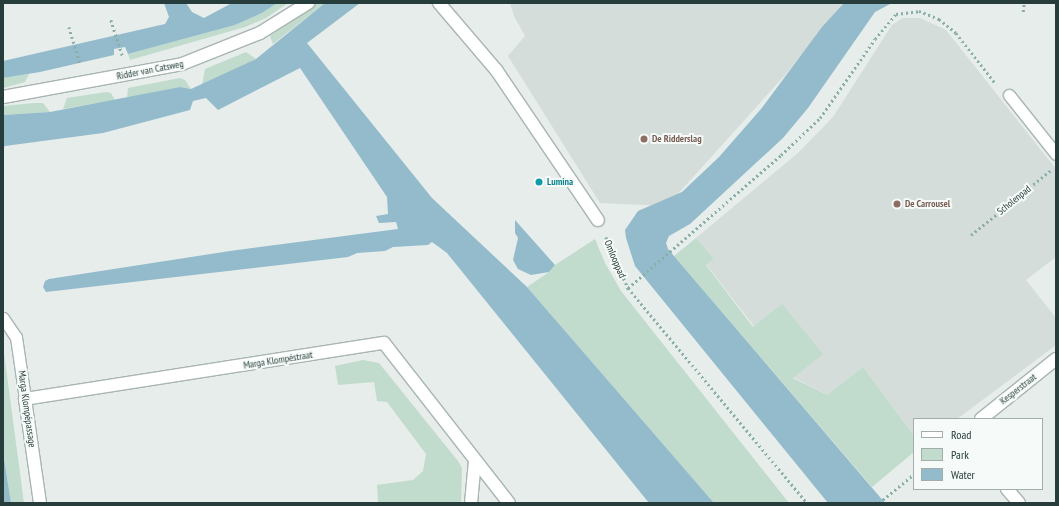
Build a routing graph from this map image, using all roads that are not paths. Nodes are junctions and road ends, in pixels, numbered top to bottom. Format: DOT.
graph roads {
  1 [pos="308,3"];
  2 [pos="439,3"];
  3 [pos="1009,95"];
  4 [pos="3,97"];
  5 [pos="1056,154"];
  6 [pos="598,220"];
  7 [pos="3,318"];
  8 [pos="1056,359"];
  9 [pos="25,399"];
  10 [pos="981,418"];
  11 [pos="475,461"];
  12 [pos="1008,490"];
  13 [pos="40,503"];
  14 [pos="471,503"];
  15 [pos="509,503"];
  16 [pos="1019,503"];
  1 -- 4 [label="street, Ridder van Catsweg"];
  2 -- 6 [label="street"];
  3 -- 5 [label="lane"];
  7 -- 9 [label="lane, Marga Klompépassage"];
  8 -- 10 [label="street, Kesperstraat"];
  9 -- 11 [label="street, Marga Klompéstraat"];
  9 -- 13 [label="street, Marga Klompépassage"];
  11 -- 14 [label="street"];
  11 -- 15 [label="street, Marga Klompéstraat"];
  12 -- 16 [label="street"];
}
